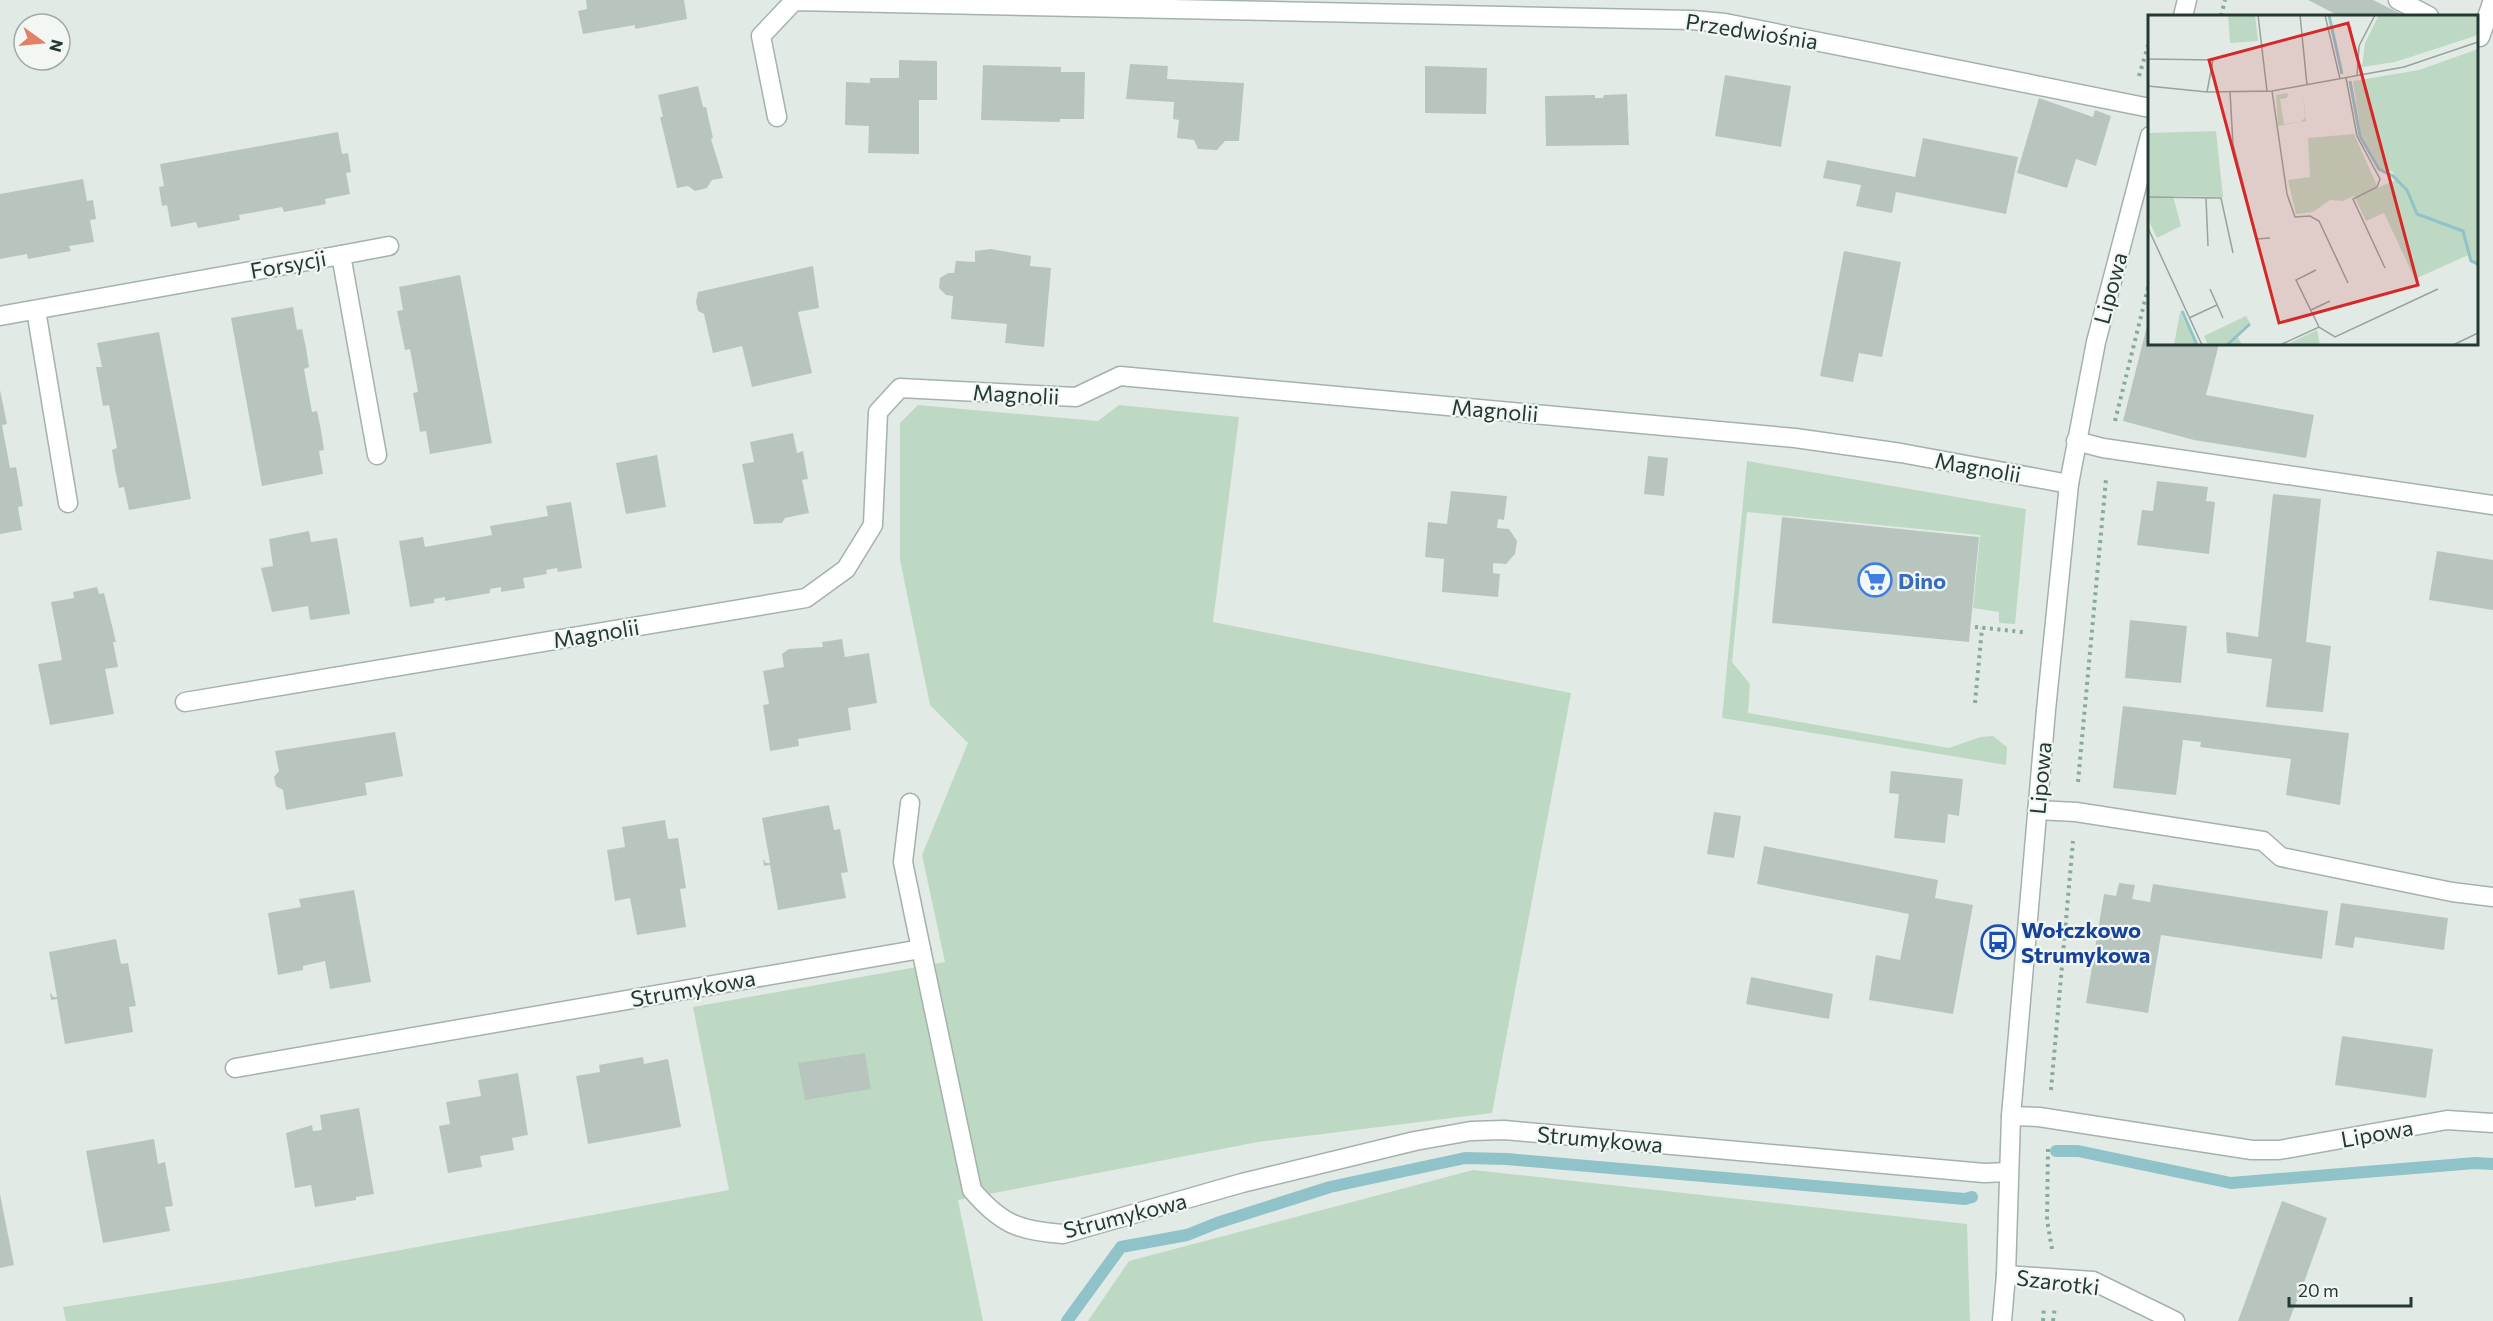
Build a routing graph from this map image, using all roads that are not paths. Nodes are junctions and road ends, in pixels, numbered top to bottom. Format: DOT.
graph roads {
  1 [pos="2187,0"];
  2 [pos="2398,0"];
  3 [pos="2493,0"];
  4 [pos="2183,15"];
  5 [pos="2427,15"];
  6 [pos="2478,37"];
  7 [pos="2148,108"];
  8 [pos="777,117"];
  9 [pos="2148,144"];
  10 [pos="389,246"];
  11 [pos="341,255"];
  12 [pos="36,310"];
  13 [pos="0,316"];
  14 [pos="2076,441"];
  15 [pos="376,455"];
  16 [pos="2069,484"];
  17 [pos="68,503"];
  18 [pos="2493,505"];
  19 [pos="185,702"];
  20 [pos="910,803"];
  21 [pos="2037,810"];
  22 [pos="2493,897"];
  23 [pos="921,949"];
  24 [pos="236,1068"];
  25 [pos="2011,1116"];
  26 [pos="2493,1123"];
  27 [pos="2008,1172"];
  28 [pos="2006,1275"];
  29 [pos="2002,1321"];
  30 [pos="2175,1321"];
  1 -- 4 [label="street"];
  2 -- 5 [label="street"];
  3 -- 6 [label="street"];
  7 -- 8 [label="street, Przedwiośnia"];
  9 -- 14 [label="street, Lipowa"];
  10 -- 11 [label="street"];
  11 -- 12 [label="street, Forsycji"];
  11 -- 15 [label="street, Forsycji"];
  12 -- 13 [label="street, Forsycji"];
  12 -- 17 [label="street"];
  14 -- 16 [label="street, Lipowa"];
  14 -- 18 [label="street"];
  16 -- 19 [label="street, Magnolii"];
  16 -- 21 [label="street, Lipowa"];
  20 -- 23 [label="street"];
  21 -- 22 [label="street"];
  21 -- 25 [label="street, Lipowa"];
  23 -- 24 [label="street, Strumykowa"];
  23 -- 27 [label="street, Strumykowa"];
  25 -- 26 [label="street, Lipowa"];
  25 -- 27 [label="street, Lipowa"];
  27 -- 28 [label="street, Lipowa"];
  28 -- 29 [label="street, Lipowa"];
  28 -- 30 [label="street, Szarotki"];
}
